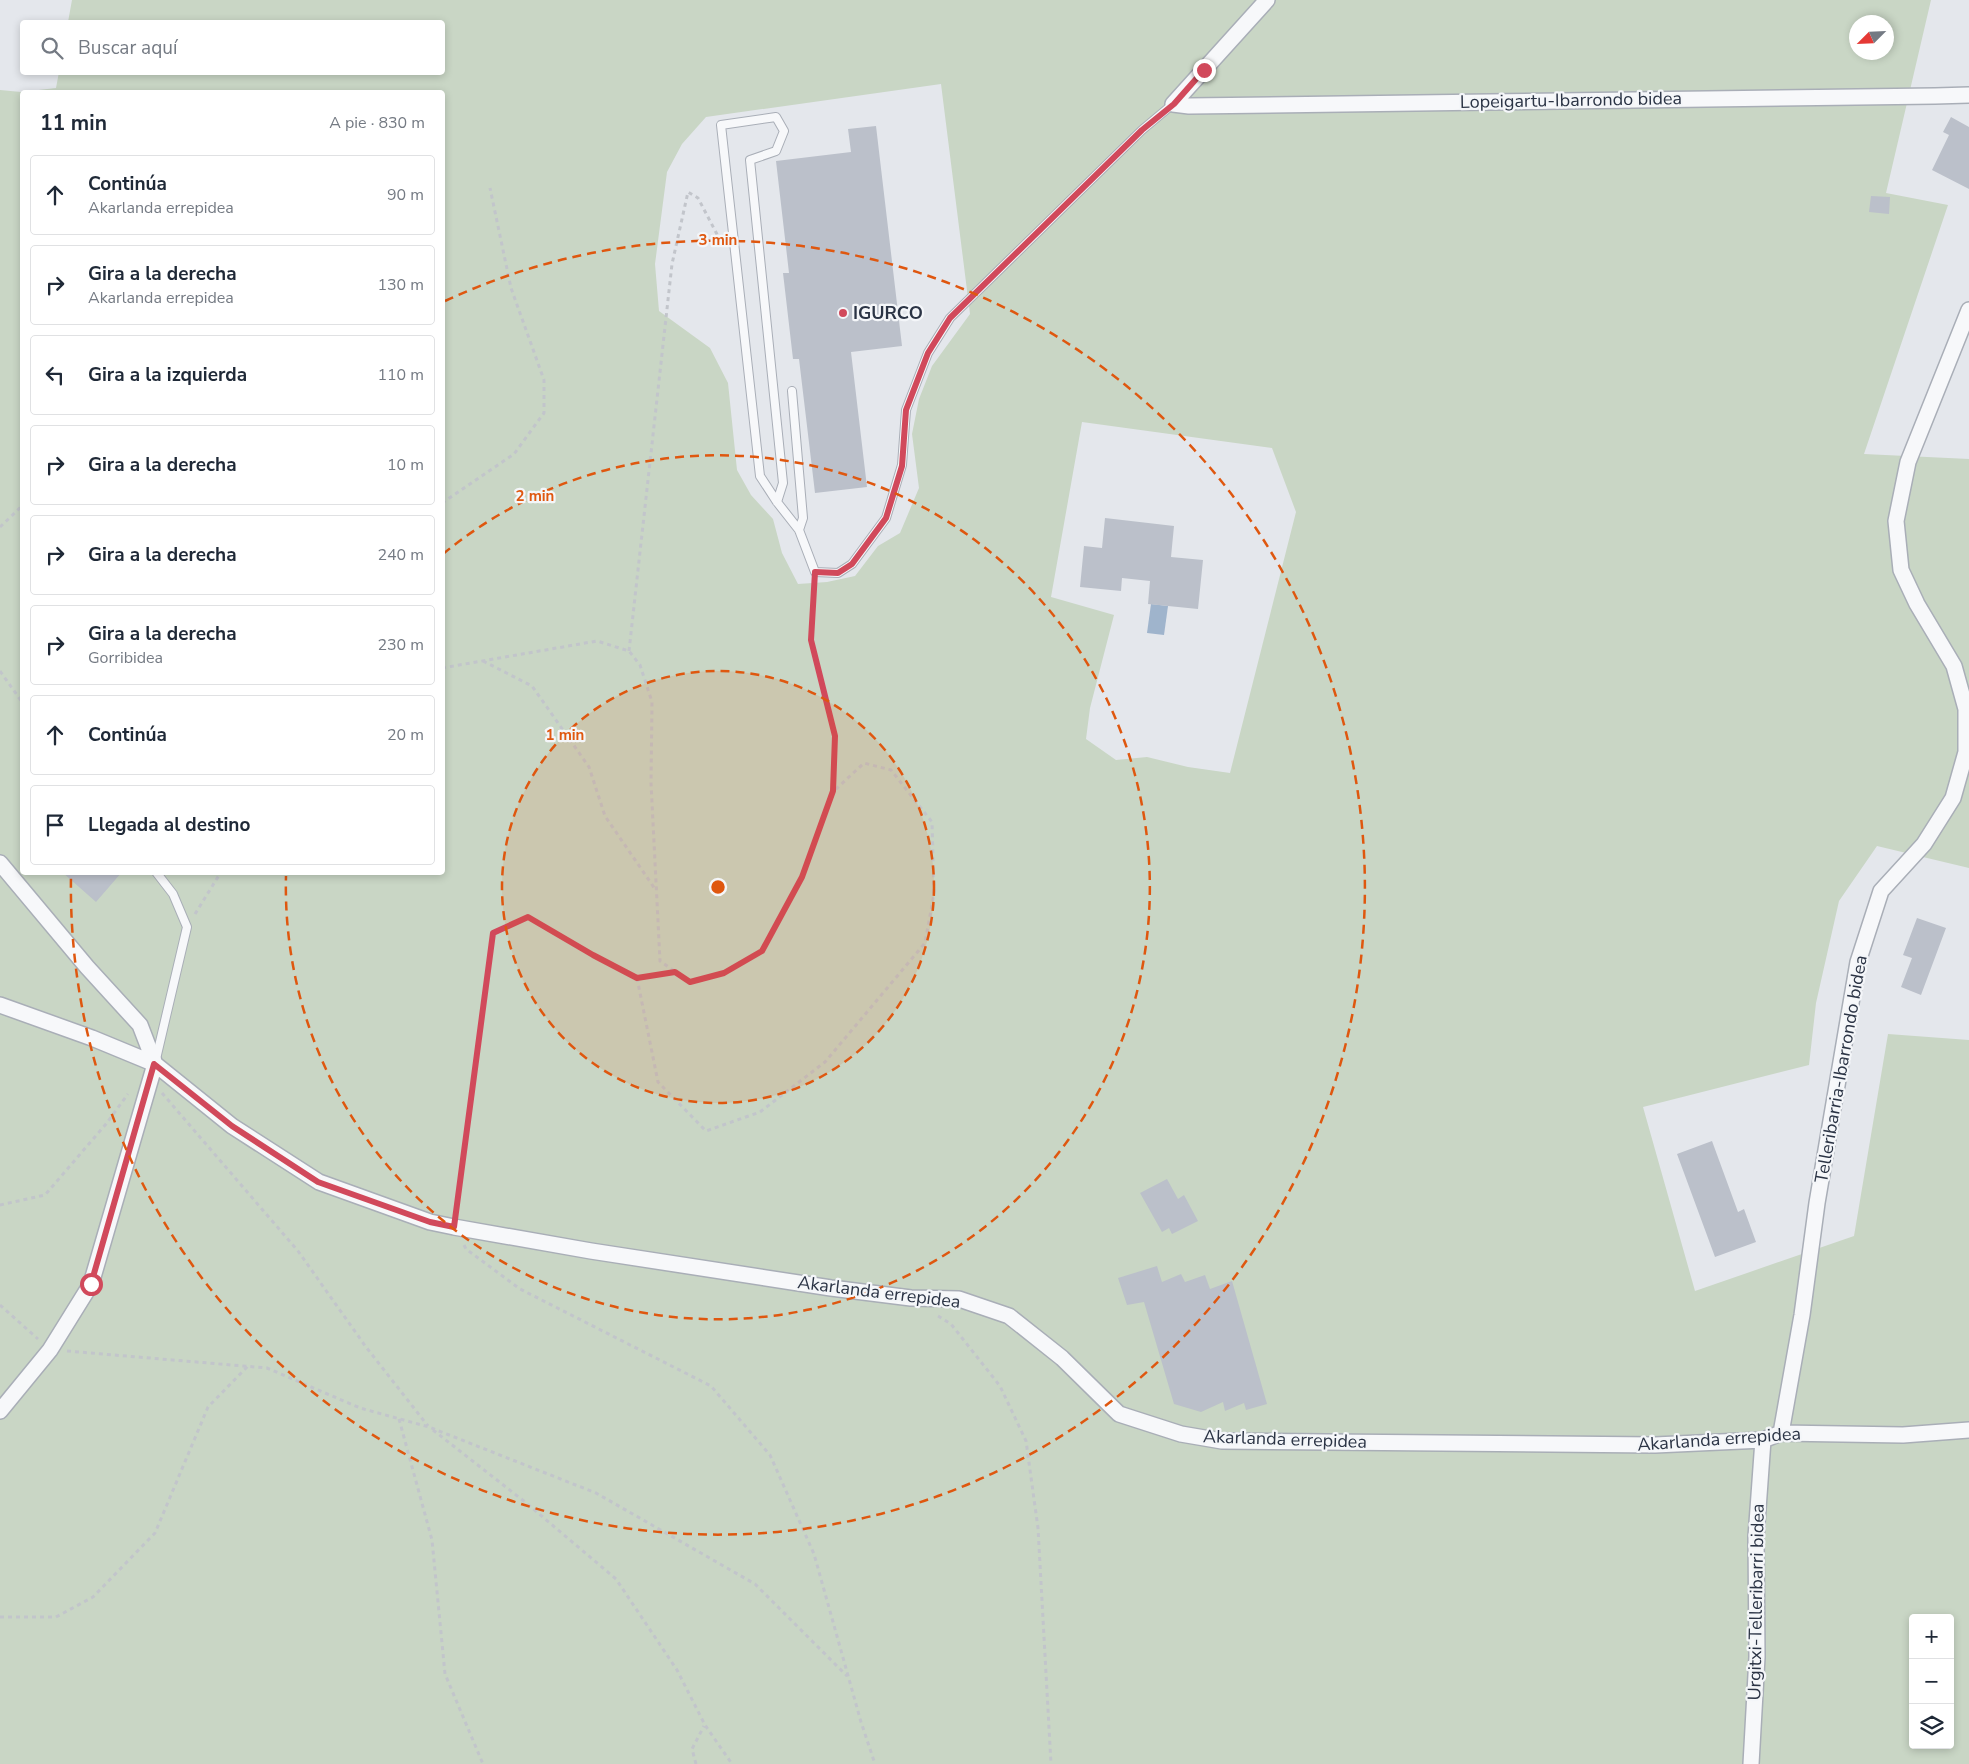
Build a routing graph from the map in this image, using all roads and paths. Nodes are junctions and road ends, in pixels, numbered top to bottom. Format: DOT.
graph roads {
  1 [pos="1267,0"];
  2 [pos="1969,94"];
  3 [pos="1174,104"];
  4 [pos="490,188"];
  5 [pos="723,246"];
  6 [pos="1969,310"];
  7 [pos="792,391"];
  8 [pos="445,501"];
  9 [pos="777,502"];
  10 [pos="20,508"];
  11 [pos="0,527"];
  12 [pos="799,530"];
  13 [pos="815,572"];
  14 [pos="629,651"];
  15 [pos="482,661"];
  16 [pos="445,667"];
  17 [pos="0,670"];
  18 [pos="20,699"];
  19 [pos="833,791"];
  20 [pos="0,863"];
  21 [pos="158,875"];
  22 [pos="219,875"];
  23 [pos="655,890"];
  24 [pos="187,927"];
  25 [pos="675,972"];
  26 [pos="637,978"];
  27 [pos="0,1004"];
  28 [pos="154,1064"];
  29 [pos="132,1089"];
  30 [pos="160,1090"];
  31 [pos="0,1205"];
  32 [pos="454,1227"];
  33 [pos="0,1305"];
  34 [pos="935,1314"];
  35 [pos="50,1350"];
  36 [pos="248,1366"];
  37 [pos="0,1411"];
  38 [pos="398,1418"];
  39 [pos="429,1427"];
  40 [pos="1969,1430"];
  41 [pos="1781,1433"];
  42 [pos="1762,1440"];
  43 [pos="0,1617"];
  44 [pos="848,1676"];
  45 [pos="704,1725"];
  46 [pos="484,1764"];
  47 [pos="696,1764"];
  48 [pos="732,1764"];
  49 [pos="875,1764"];
  50 [pos="1051,1764"];
  51 [pos="1751,1764"];
  1 -- 3 [label="street"];
  2 -- 3 [label="street, Lopeigartu-Ibarrondo bidea"];
  3 -- 13 [label="lane"];
  4 -- 8 [label="path"];
  5 -- 14 [label="path"];
  6 -- 41 [label="street, Telleribarria-Ibarrondo bidea"];
  7 -- 12 [label="lane"];
  9 -- 9 [label="lane"];
  9 -- 12 [label="lane"];
  10 -- 11 [label="path"];
  12 -- 13 [label="lane"];
  13 -- 19 [label="path"];
  14 -- 15 [label="path"];
  14 -- 23 [label="path"];
  15 -- 16 [label="path"];
  15 -- 23 [label="path"];
  17 -- 18 [label="path"];
  19 -- 25 [label="path"];
  19 -- 26 [label="path"];
  20 -- 28 [label="street"];
  21 -- 24 [label="lane"];
  22 -- 24 [label="path"];
  23 -- 25 [label="path"];
  24 -- 28 [label="lane"];
  25 -- 26 [label="path"];
  26 -- 32 [label="path"];
  27 -- 28 [label="street, Akarlanda errepidea"];
  28 -- 32 [label="street, Akarlanda errepidea"];
  28 -- 35 [label="street"];
  29 -- 31 [label="path"];
  30 -- 39 [label="path"];
  32 -- 42 [label="street, Akarlanda errepidea"];
  32 -- 44 [label="path"];
  33 -- 35 [label="path"];
  34 -- 50 [label="path"];
  35 -- 36 [label="path"];
  35 -- 37 [label="street"];
  36 -- 38 [label="path"];
  36 -- 43 [label="path"];
  38 -- 39 [label="path"];
  38 -- 46 [label="path"];
  39 -- 44 [label="path"];
  39 -- 45 [label="path"];
  40 -- 41 [label="street, Akarlanda errepidea"];
  41 -- 42 [label="street, Akarlanda errepidea"];
  42 -- 51 [label="street, Urgitxi-Telleribarri bidea"];
  44 -- 49 [label="path"];
  45 -- 47 [label="path"];
  45 -- 48 [label="path"];
}
